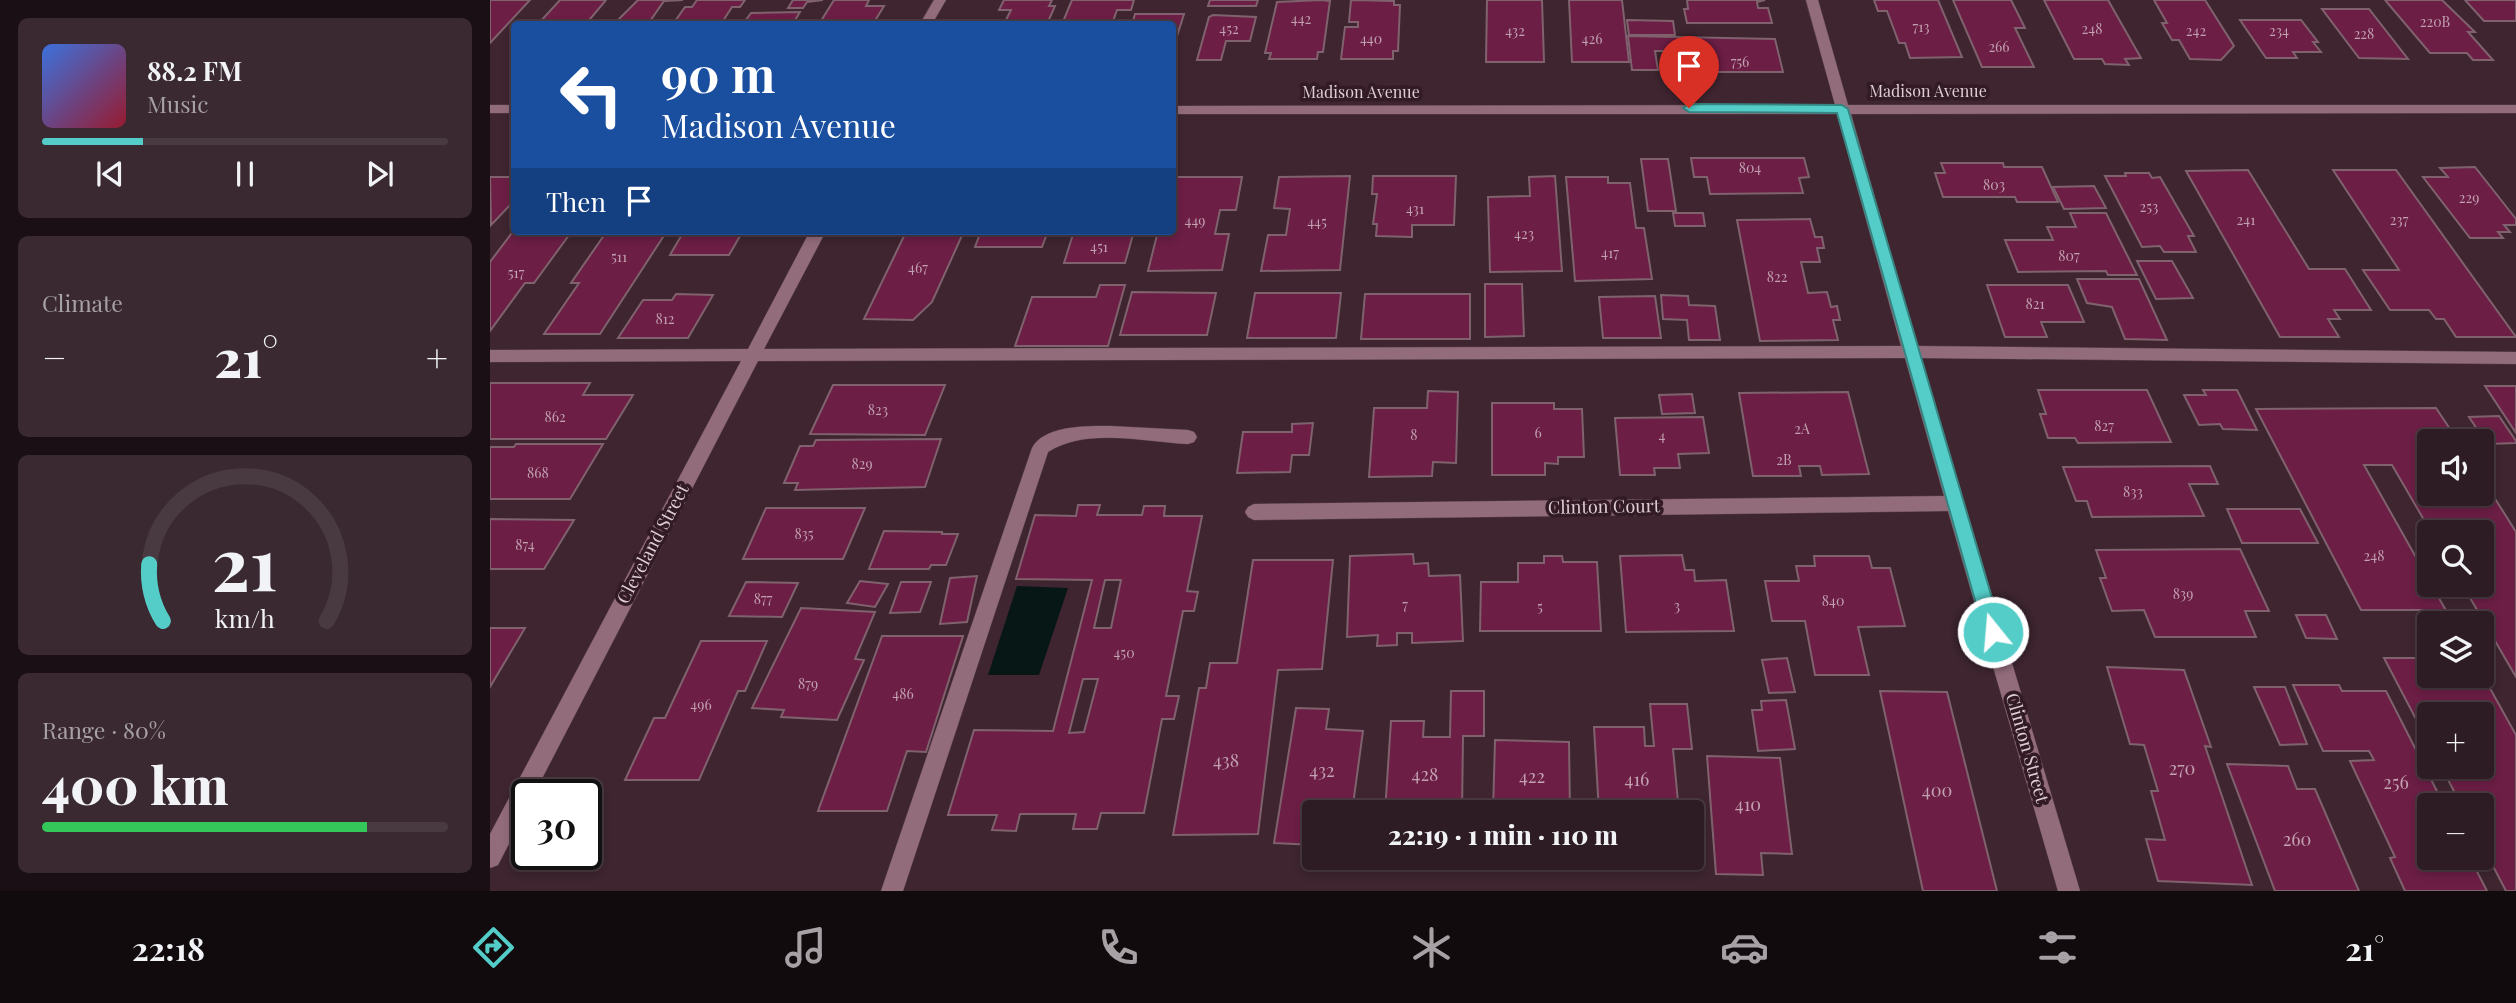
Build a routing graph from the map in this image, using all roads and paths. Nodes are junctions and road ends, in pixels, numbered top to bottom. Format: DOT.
graph roads {
  1 [pos="940,0"];
  2 [pos="1812,0"];
  3 [pos="928,21"];
  4 [pos="490,109"];
  5 [pos="511,109"];
  6 [pos="1842,109"];
  7 [pos="2516,109"];
  8 [pos="1176,110"];
  9 [pos="816,235"];
  10 [pos="1911,352"];
  11 [pos="751,355"];
  12 [pos="490,356"];
  13 [pos="2516,358"];
  14 [pos="1188,437"];
  15 [pos="1954,503"];
  16 [pos="1254,512"];
  17 [pos="490,858"];
  18 [pos="892,891"];
  19 [pos="2069,891"];
  1 -- 3 [label="street"];
  2 -- 6 [label="street, Clinton Street"];
  4 -- 5 [label="street"];
  6 -- 7 [label="street, Madison Avenue"];
  6 -- 8 [label="street, Madison Avenue"];
  6 -- 10 [label="street, Clinton Street"];
  9 -- 11 [label="street, Cleveland Street"];
  10 -- 11 [label="street"];
  10 -- 13 [label="street"];
  10 -- 15 [label="street, Clinton Street"];
  11 -- 12 [label="street"];
  11 -- 17 [label="street, Cleveland Street"];
  14 -- 18 [label="street"];
  15 -- 16 [label="street, Clinton Court"];
  15 -- 19 [label="street, Clinton Street"];
}
